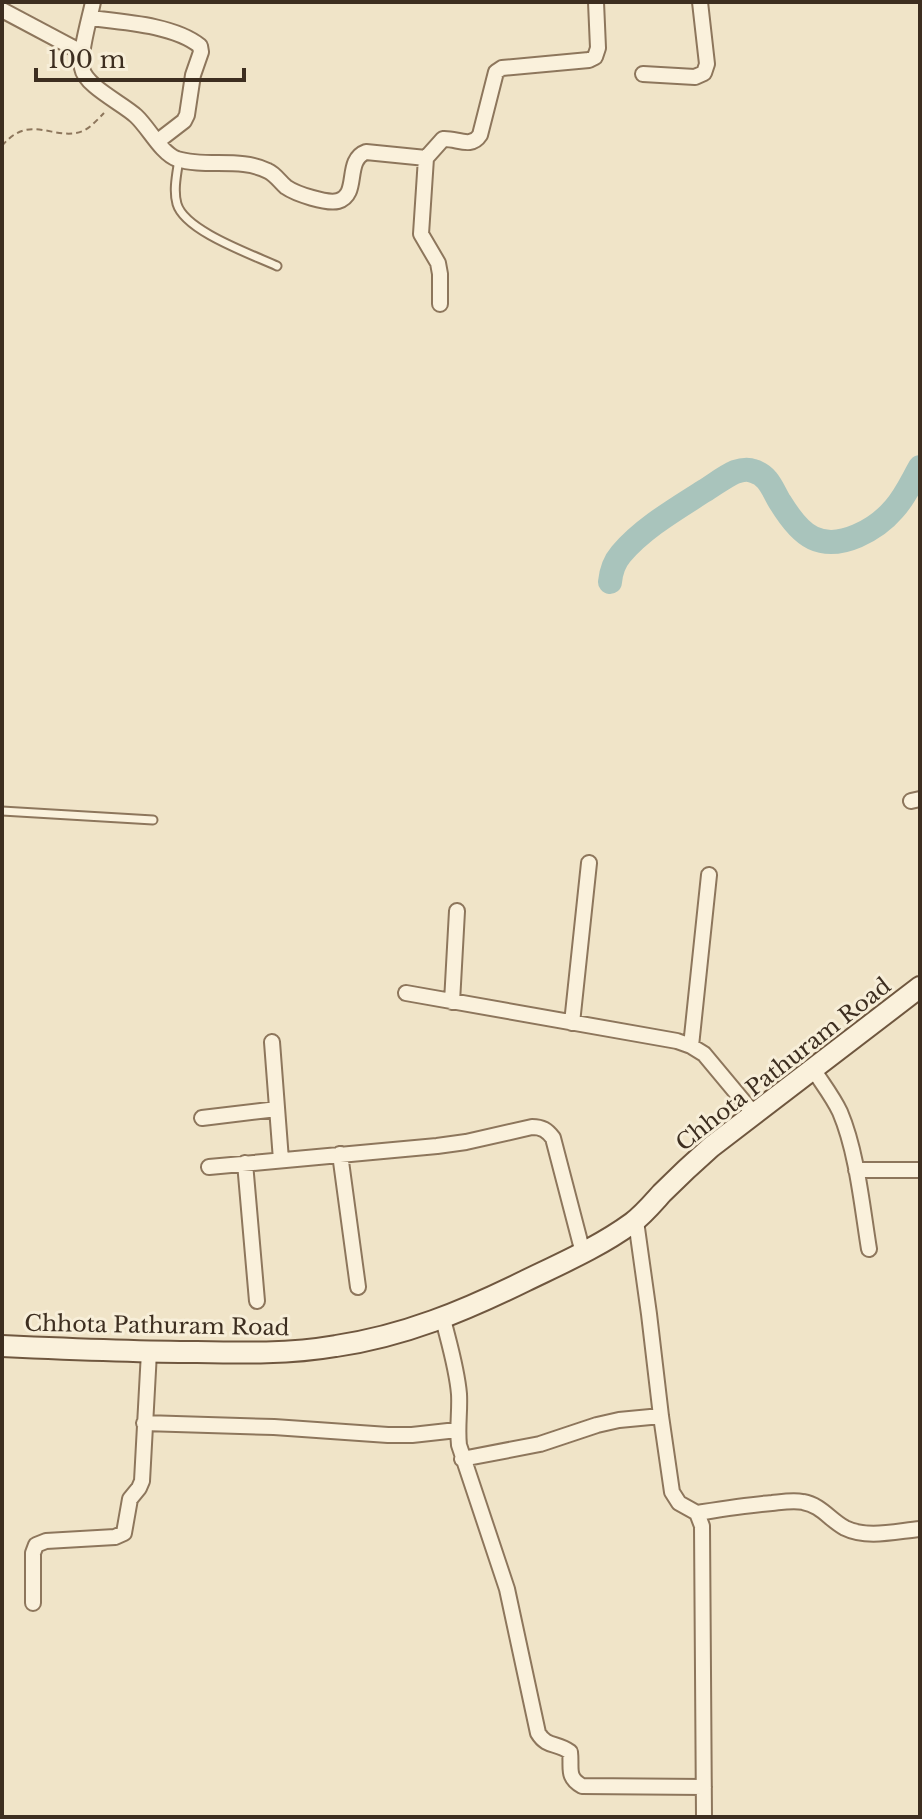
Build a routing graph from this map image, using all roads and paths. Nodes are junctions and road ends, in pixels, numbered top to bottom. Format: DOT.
graph roads {
  1 [pos="93,2"];
  2 [pos="596,2"];
  3 [pos="700,2"];
  4 [pos="2,10"];
  5 [pos="90,18"];
  6 [pos="83,53"];
  7 [pos="643,74"];
  8 [pos="117,101"];
  9 [pos="158,141"];
  10 [pos="2,146"];
  11 [pos="426,158"];
  12 [pos="179,159"];
  13 [pos="277,266"];
  14 [pos="440,304"];
  15 [pos="2,811"];
  16 [pos="153,820"];
  17 [pos="589,863"];
  18 [pos="709,875"];
  19 [pos="457,911"];
  20 [pos="920,987"];
  21 [pos="406,993"];
  22 [pos="452,1002"];
  23 [pos="572,1023"];
  24 [pos="272,1042"];
  25 [pos="691,1046"];
  26 [pos="813,1069"];
  27 [pos="277,1109"];
  28 [pos="754,1114"];
  29 [pos="202,1118"];
  30 [pos="340,1154"];
  31 [pos="281,1160"];
  32 [pos="245,1163"];
  33 [pos="209,1167"];
  34 [pos="856,1170"];
  35 [pos="920,1170"];
  36 [pos="636,1221"];
  37 [pos="869,1249"];
  38 [pos="583,1253"];
  39 [pos="358,1287"];
  40 [pos="257,1301"];
  41 [pos="443,1319"];
  42 [pos="2,1346"];
  43 [pos="149,1352"];
  44 [pos="661,1416"];
  45 [pos="144,1423"];
  46 [pos="457,1430"];
  47 [pos="462,1459"];
  48 [pos="697,1513"];
  49 [pos="920,1529"];
  50 [pos="33,1603"];
  51 [pos="704,1787"];
  52 [pos="704,1817"];
  1 -- 5 [label="street"];
  2 -- 11 [label="street"];
  3 -- 7 [label="street"];
  4 -- 6 [label="street"];
  5 -- 6 [label="street"];
  5 -- 9 [label="street"];
  6 -- 8 [label="street"];
  8 -- 9 [label="street"];
  8 -- 10 [label="path"];
  9 -- 12 [label="street"];
  11 -- 12 [label="street"];
  11 -- 14 [label="street"];
  12 -- 13 [label="lane"];
  15 -- 16 [label="lane"];
  17 -- 23 [label="street"];
  18 -- 25 [label="street"];
  19 -- 22 [label="street"];
  20 -- 26 [label="street, Chhota Pathuram Road"];
  21 -- 22 [label="street"];
  22 -- 23 [label="street"];
  23 -- 25 [label="street"];
  24 -- 27 [label="street"];
  25 -- 28 [label="street"];
  26 -- 28 [label="street, Chhota Pathuram Road"];
  26 -- 34 [label="street"];
  27 -- 29 [label="street"];
  27 -- 31 [label="street"];
  28 -- 36 [label="street, Chhota Pathuram Road"];
  30 -- 31 [label="street"];
  30 -- 38 [label="street"];
  30 -- 39 [label="street"];
  31 -- 32 [label="street"];
  32 -- 33 [label="street"];
  32 -- 40 [label="street"];
  34 -- 35 [label="street"];
  34 -- 37 [label="street"];
  36 -- 38 [label="street, Chhota Pathuram Road"];
  36 -- 44 [label="street"];
  38 -- 41 [label="street, Chhota Pathuram Road"];
  41 -- 43 [label="street, Chhota Pathuram Road"];
  41 -- 46 [label="street"];
  42 -- 43 [label="street, Chhota Pathuram Road"];
  43 -- 45 [label="street"];
  44 -- 47 [label="street"];
  44 -- 48 [label="street"];
  45 -- 46 [label="street"];
  45 -- 50 [label="street"];
  46 -- 47 [label="street"];
  47 -- 51 [label="street"];
  48 -- 49 [label="street"];
  48 -- 51 [label="street"];
  51 -- 52 [label="street"];
}
